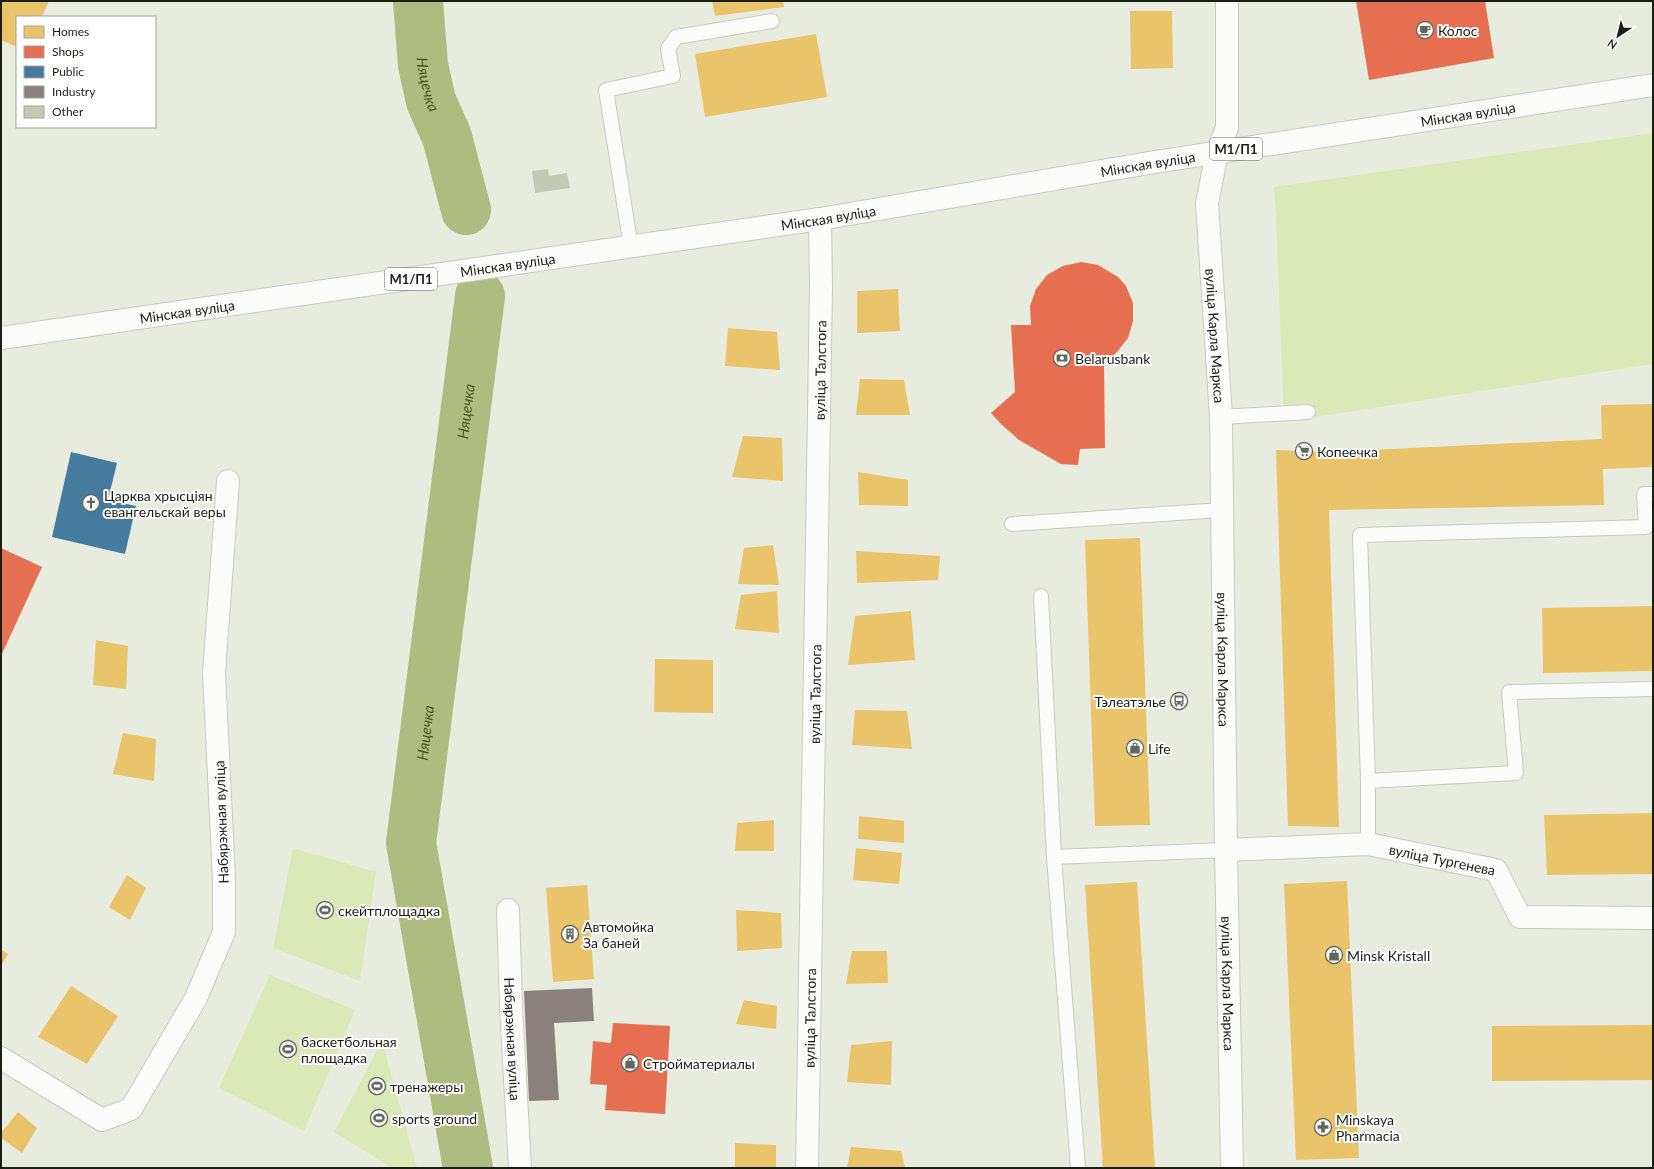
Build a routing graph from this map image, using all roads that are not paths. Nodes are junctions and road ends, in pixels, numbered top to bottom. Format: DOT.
graph roads {
  1 [pos="1227,1"];
  2 [pos="772,21"];
  3 [pos="1653,85"];
  4 [pos="1217,153"];
  5 [pos="820,219"];
  6 [pos="631,248"];
  7 [pos="1,338"];
  8 [pos="1308,412"];
  9 [pos="1221,417"];
  10 [pos="228,480"];
  11 [pos="1653,494"];
  12 [pos="1222,510"];
  13 [pos="1012,524"];
  14 [pos="1041,596"];
  15 [pos="1653,689"];
  16 [pos="1368,781"];
  17 [pos="1368,844"];
  18 [pos="1226,850"];
  19 [pos="1054,856"];
  20 [pos="508,910"];
  21 [pos="1653,918"];
  22 [pos="1,1058"];
  23 [pos="520,1168"];
  24 [pos="807,1168"];
  25 [pos="1078,1168"];
  26 [pos="1232,1168"];
  1 -- 4 [label="main road, вуліца Карла Маркса"];
  2 -- 6 [label="lane"];
  3 -- 4 [label="main road, Мінская вуліца / М1/П1"];
  4 -- 5 [label="main road, Мінская вуліца / М1/П1"];
  4 -- 9 [label="main road, вуліца Карла Маркса"];
  5 -- 6 [label="main road, Мінская вуліца / М1/П1"];
  5 -- 24 [label="main road, вуліца Талстога"];
  6 -- 7 [label="main road, Мінская вуліца / М1/П1"];
  8 -- 9 [label="lane"];
  9 -- 12 [label="main road, вуліца Карла Маркса"];
  10 -- 22 [label="main road, Набярэжная вуліца"];
  11 -- 16 [label="lane"];
  12 -- 13 [label="lane"];
  12 -- 18 [label="main road, вуліца Карла Маркса"];
  14 -- 19 [label="lane"];
  15 -- 16 [label="lane"];
  16 -- 17 [label="lane"];
  17 -- 18 [label="main road, вуліца Тургенева"];
  17 -- 21 [label="main road, вуліца Тургенева"];
  18 -- 19 [label="lane"];
  18 -- 26 [label="main road, вуліца Карла Маркса"];
  19 -- 25 [label="lane"];
  20 -- 23 [label="main road, Набярэжная вуліца"];
}
